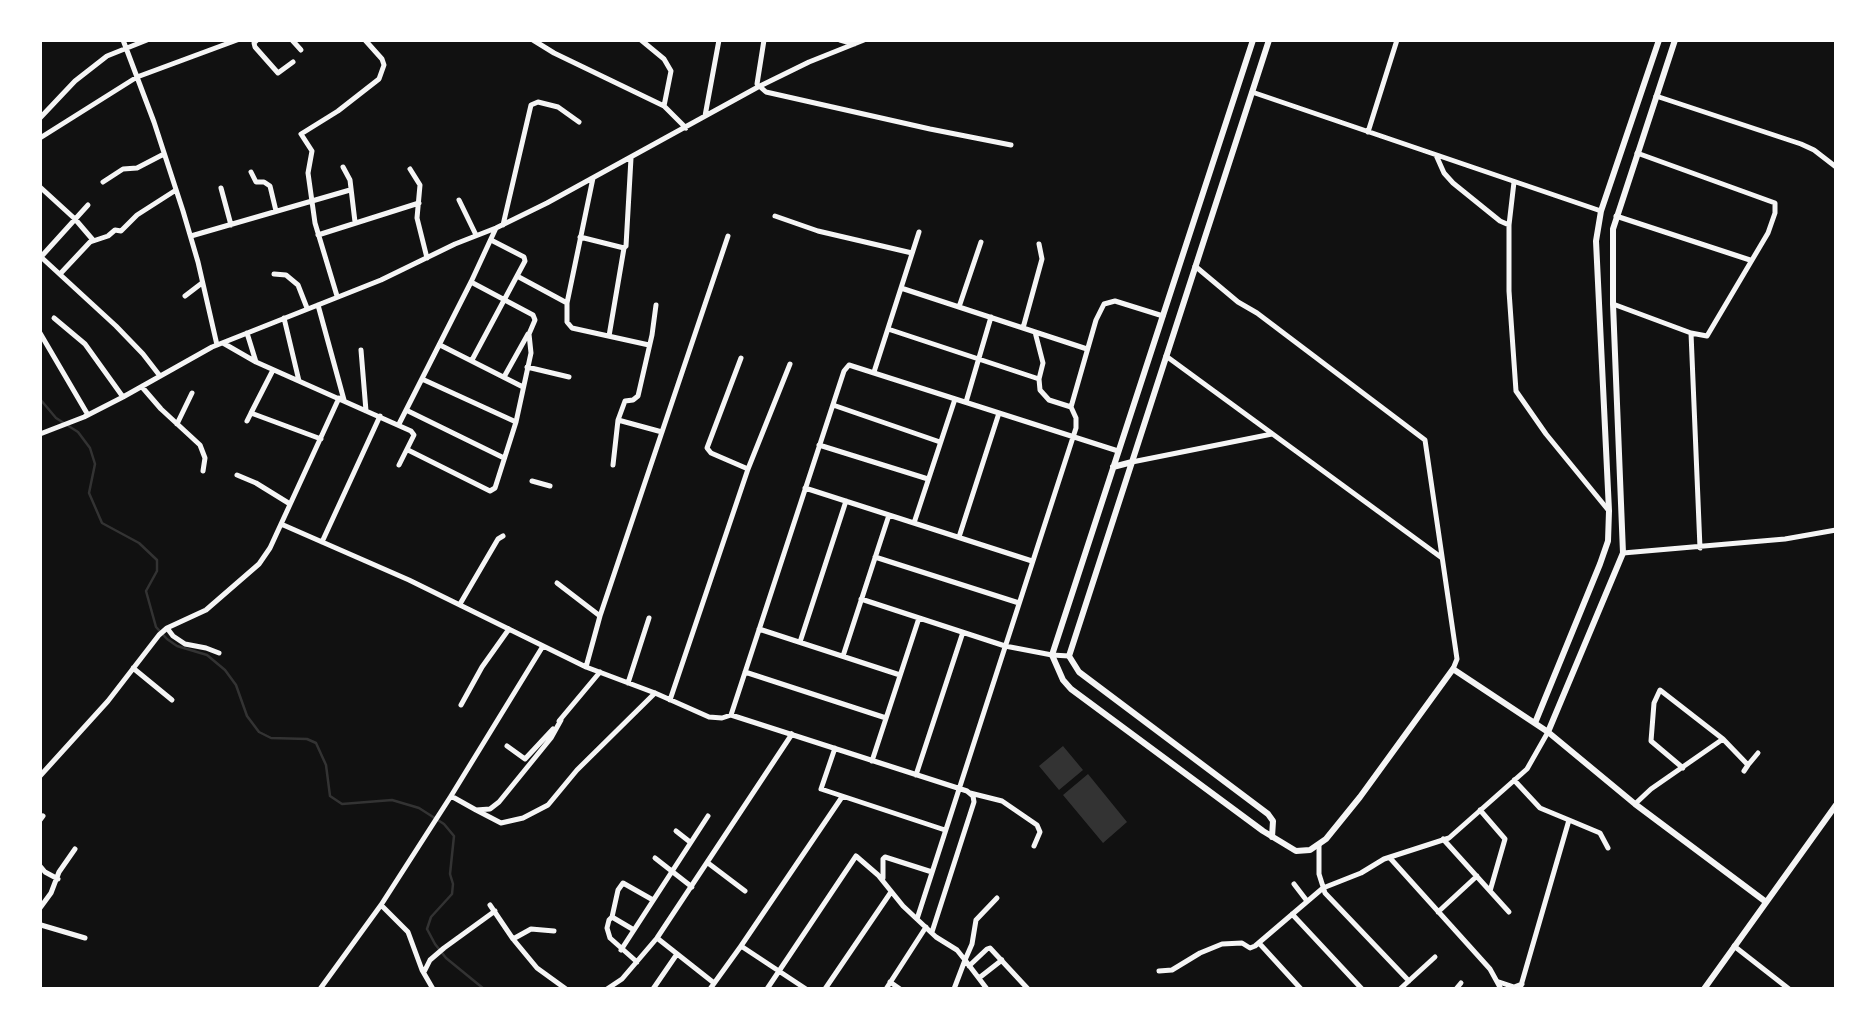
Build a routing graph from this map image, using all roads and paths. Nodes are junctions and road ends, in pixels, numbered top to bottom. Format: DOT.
graph roads {
  1 [pos="123,40"];
  2 [pos="147,40"];
  3 [pos="237,40"];
  4 [pos="257,40"];
  5 [pos="292,40"];
  6 [pos="365,40"];
  7 [pos="533,40"];
  8 [pos="641,40"];
  9 [pos="719,40"];
  10 [pos="764,40"];
  11 [pos="840,40"];
  12 [pos="864,40"];
  13 [pos="1253,40"];
  14 [pos="1269,40"];
  15 [pos="1397,40"];
  16 [pos="1659,40"];
  17 [pos="1675,40"];
  18 [pos="854,44"];
  19 [pos="126,48"];
  20 [pos="301,50"];
  21 [pos="293,62"];
  22 [pos="137,77"];
  23 [pos="758,87"];
  24 [pos="1238,88"];
  25 [pos="1252,92"];
  26 [pos="1640,96"];
  27 [pos="1655,98"];
  28 [pos="664,106"];
  29 [pos="705,117"];
  30 [pos="40,118"];
  31 [pos="579,122"];
  32 [pos="686,128"];
  33 [pos="1368,132"];
  34 [pos="40,138"];
  35 [pos="1011,145"];
  36 [pos="1637,153"];
  37 [pos="164,154"];
  38 [pos="1436,155"];
  39 [pos="631,158"];
  40 [pos="343,167"];
  41 [pos="1836,167"];
  42 [pos="410,169"];
  43 [pos="251,172"];
  44 [pos="593,178"];
  45 [pos="103,182"];
  46 [pos="1514,182"];
  47 [pos="40,187"];
  48 [pos="221,188"];
  49 [pos="176,190"];
  50 [pos="350,190"];
  51 [pos="1609,190"];
  52 [pos="1623,194"];
  53 [pos="458,200"];
  54 [pos="312,201"];
  55 [pos="419,203"];
  56 [pos="88,205"];
  57 [pos="276,211"];
  58 [pos="1601,211"];
  59 [pos="775,216"];
  60 [pos="1616,216"];
  61 [pos="75,219"];
  62 [pos="355,222"];
  63 [pos="232,225"];
  64 [pos="503,225"];
  65 [pos="1509,225"];
  66 [pos="496,228"];
  67 [pos="919,232"];
  68 [pos="318,235"];
  69 [pos="476,235"];
  70 [pos="191,236"];
  71 [pos="728,236"];
  72 [pos="580,237"];
  73 [pos="93,240"];
  74 [pos="491,240"];
  75 [pos="981,242"];
  76 [pos="1039,244"];
  77 [pos="624,248"];
  78 [pos="912,253"];
  79 [pos="41,257"];
  80 [pos="426,258"];
  81 [pos="1181,261"];
  82 [pos="1750,261"];
  83 [pos="1195,266"];
  84 [pos="60,274"];
  85 [pos="274,274"];
  86 [pos="517,276"];
  87 [pos="471,282"];
  88 [pos="202,283"];
  89 [pos="901,288"];
  90 [pos="185,296"];
  91 [pos="337,296"];
  92 [pos="504,299"];
  93 [pos="567,303"];
  94 [pos="1613,304"];
  95 [pos="317,305"];
  96 [pos="656,305"];
  97 [pos="959,307"];
  98 [pos="307,308"];
  99 [pos="1163,316"];
  100 [pos="991,317"];
  101 [pos="54,318"];
  102 [pos="284,318"];
  103 [pos="1023,328"];
  104 [pos="888,329"];
  105 [pos="1035,332"];
  106 [pos="40,333"];
  107 [pos="247,333"];
  108 [pos="1691,333"];
  109 [pos="529,334"];
  110 [pos="609,336"];
  111 [pos="220,344"];
  112 [pos="440,345"];
  113 [pos="649,345"];
  114 [pos="1087,349"];
  115 [pos="361,350"];
  116 [pos="1151,352"];
  117 [pos="1166,356"];
  118 [pos="741,358"];
  119 [pos="979,359"];
  120 [pos="472,360"];
  121 [pos="256,362"];
  122 [pos="790,364"];
  123 [pos="527,367"];
  124 [pos="273,370"];
  125 [pos="874,372"];
  126 [pos="160,376"];
  127 [pos="504,377"];
  128 [pos="569,377"];
  129 [pos="422,379"];
  130 [pos="1039,379"];
  131 [pos="299,381"];
  132 [pos="142,387"];
  133 [pos="523,387"];
  134 [pos="191,393"];
  135 [pos="123,397"];
  136 [pos="955,398"];
  137 [pos="342,399"];
  138 [pos="965,402"];
  139 [pos="832,405"];
  140 [pos="1071,407"];
  141 [pos="406,410"];
  142 [pos="366,411"];
  143 [pos="251,413"];
  144 [pos="999,413"];
  145 [pos="86,416"];
  146 [pos="380,416"];
  147 [pos="618,420"];
  148 [pos="247,421"];
  149 [pos="516,422"];
  150 [pos="177,424"];
  151 [pos="398,424"];
  152 [pos="41,432"];
  153 [pos="662,432"];
  154 [pos="1272,434"];
  155 [pos="1072,437"];
  156 [pos="321,439"];
  157 [pos="940,442"];
  158 [pos="820,445"];
  159 [pos="408,450"];
  160 [pos="1118,451"];
  161 [pos="504,458"];
  162 [pos="1132,462"];
  163 [pos="399,465"];
  164 [pos="613,465"];
  165 [pos="1113,467"];
  166 [pos="748,469"];
  167 [pos="203,471"];
  168 [pos="237,475"];
  169 [pos="928,479"];
  170 [pos="533,481"];
  171 [pos="550,486"];
  172 [pos="806,488"];
  173 [pos="846,501"];
  174 [pos="290,504"];
  175 [pos="1609,511"];
  176 [pos="889,515"];
  177 [pos="914,523"];
  178 [pos="281,524"];
  179 [pos="1836,530"];
  180 [pos="503,536"];
  181 [pos="959,537"];
  182 [pos="322,542"];
  183 [pos="1700,548"];
  184 [pos="1623,553"];
  185 [pos="875,557"];
  186 [pos="1442,558"];
  187 [pos="1032,561"];
  188 [pos="557,583"];
  189 [pos="861,599"];
  190 [pos="1018,603"];
  191 [pos="460,604"];
  192 [pos="600,615"];
  193 [pos="649,618"];
  194 [pos="919,618"];
  195 [pos="166,629"];
  196 [pos="509,629"];
  197 [pos="759,629"];
  198 [pos="963,632"];
  199 [pos="800,642"];
  200 [pos="543,646"];
  201 [pos="1005,646"];
  202 [pos="219,653"];
  203 [pos="1052,655"];
  204 [pos="843,656"];
  205 [pos="1069,656"];
  206 [pos="586,667"];
  207 [pos="133,668"];
  208 [pos="1453,669"];
  209 [pos="745,672"];
  210 [pos="600,673"];
  211 [pos="900,675"];
  212 [pos="628,683"];
  213 [pos="654,693"];
  214 [pos="172,700"];
  215 [pos="670,700"];
  216 [pos="461,705"];
  217 [pos="731,715"];
  218 [pos="886,718"];
  219 [pos="561,720"];
  220 [pos="1535,723"];
  221 [pos="1548,732"];
  222 [pos="792,733"];
  223 [pos="1723,739"];
  224 [pos="507,746"];
  225 [pos="835,748"];
  226 [pos="1758,753"];
  227 [pos="872,761"];
  228 [pos="1748,765"];
  229 [pos="1683,768"];
  230 [pos="1744,771"];
  231 [pos="916,775"];
  232 [pos="40,776"];
  233 [pos="1514,780"];
  234 [pos="958,789"];
  235 [pos="970,793"];
  236 [pos="451,796"];
  237 [pos="842,797"];
  238 [pos="1635,804"];
  239 [pos="1836,805"];
  240 [pos="476,810"];
  241 [pos="1480,810"];
  242 [pos="708,816"];
  243 [pos="1569,820"];
  244 [pos="1273,821"];
  245 [pos="945,830"];
  246 [pos="676,831"];
  247 [pos="1263,831"];
  248 [pos="1272,837"];
  249 [pos="1443,839"];
  250 [pos="691,842"];
  251 [pos="1319,845"];
  252 [pos="1034,846"];
  253 [pos="1608,848"];
  254 [pos="75,849"];
  255 [pos="655,858"];
  256 [pos="1390,858"];
  257 [pos="708,863"];
  258 [pos="40,866"];
  259 [pos="673,870"];
  260 [pos="932,872"];
  261 [pos="1477,876"];
  262 [pos="58,879"];
  263 [pos="884,881"];
  264 [pos="1294,884"];
  265 [pos="692,887"];
  266 [pos="1323,888"];
  267 [pos="745,891"];
  268 [pos="1490,891"];
  269 [pos="891,892"];
  270 [pos="997,898"];
  271 [pos="653,900"];
  272 [pos="1307,901"];
  273 [pos="1766,902"];
  274 [pos="381,905"];
  275 [pos="490,905"];
  276 [pos="40,908"];
  277 [pos="495,911"];
  278 [pos="1438,912"];
  279 [pos="1509,912"];
  280 [pos="1292,914"];
  281 [pos="612,917"];
  282 [pos="917,919"];
  283 [pos="40,926"];
  284 [pos="926,927"];
  285 [pos="634,930"];
  286 [pos="554,931"];
  287 [pos="932,932"];
  288 [pos="85,938"];
  289 [pos="657,938"];
  290 [pos="513,939"];
  291 [pos="1259,943"];
  292 [pos="741,946"];
  293 [pos="1734,946"];
  294 [pos="621,950"];
  295 [pos="677,954"];
  296 [pos="1435,957"];
  297 [pos="1002,960"];
  298 [pos="637,962"];
  299 [pos="967,963"];
  300 [pos="779,971"];
  301 [pos="1158,971"];
  302 [pos="424,973"];
  303 [pos="979,978"];
  304 [pos="1409,981"];
  305 [pos="890,982"];
  306 [pos="1461,983"];
  307 [pos="1498,983"];
  308 [pos="712,986"];
  309 [pos="1521,986"];
  310 [pos="1706,988"];
  311 [pos="320,989"];
  312 [pos="433,989"];
  313 [pos="566,989"];
  314 [pos="607,989"];
  315 [pos="653,989"];
  316 [pos="767,989"];
  317 [pos="806,989"];
  318 [pos="825,989"];
  319 [pos="886,989"];
  320 [pos="900,989"];
  321 [pos="954,989"];
  322 [pos="987,989"];
  323 [pos="1028,989"];
  324 [pos="1301,989"];
  325 [pos="1362,989"];
  326 [pos="1400,989"];
  327 [pos="1456,989"];
  328 [pos="1789,989"];
  1 -- 19 [label="street"];
  2 -- 19 [label="street"];
  3 -- 22 [label="street"];
  4 -- 21 [label="street"];
  5 -- 20 [label="street"];
  6 -- 54 [label="street"];
  7 -- 28 [label="street"];
  8 -- 28 [label="street"];
  9 -- 29 [label="street"];
  10 -- 23 [label="street"];
  11 -- 18 [label="street"];
  12 -- 18 [label="street"];
  13 -- 24 [label="street"];
  14 -- 25 [label="street"];
  15 -- 33 [label="street"];
  16 -- 26 [label="street"];
  17 -- 27 [label="street"];
  18 -- 23 [label="street"];
  19 -- 22 [label="street"];
  19 -- 30 [label="street"];
  22 -- 34 [label="street"];
  22 -- 37 [label="street"];
  23 -- 29 [label="street"];
  23 -- 35 [label="street"];
  24 -- 25 [label="street"];
  24 -- 81 [label="street"];
  25 -- 33 [label="street"];
  25 -- 83 [label="street"];
  26 -- 27 [label="street"];
  26 -- 51 [label="street"];
  27 -- 36 [label="street"];
  27 -- 41 [label="street"];
  28 -- 32 [label="street"];
  29 -- 32 [label="street"];
  31 -- 64 [label="street"];
  32 -- 39 [label="street"];
  33 -- 38 [label="street"];
  36 -- 52 [label="street"];
  36 -- 82 [label="street"];
  37 -- 45 [label="street"];
  37 -- 49 [label="street"];
  38 -- 46 [label="street"];
  38 -- 65 [label="street"];
  39 -- 44 [label="street"];
  39 -- 77 [label="street"];
  40 -- 50 [label="street"];
  42 -- 55 [label="street"];
  43 -- 57 [label="street"];
  44 -- 64 [label="street"];
  44 -- 72 [label="street"];
  46 -- 58 [label="street"];
  46 -- 65 [label="street"];
  47 -- 61 [label="street"];
  48 -- 63 [label="street"];
  49 -- 70 [label="street"];
  49 -- 73 [label="street"];
  50 -- 54 [label="street"];
  50 -- 62 [label="street"];
  51 -- 52 [label="street"];
  51 -- 58 [label="street"];
  52 -- 60 [label="street"];
  53 -- 69 [label="street"];
  54 -- 57 [label="street"];
  54 -- 68 [label="street"];
  55 -- 62 [label="street"];
  55 -- 80 [label="street"];
  56 -- 61 [label="street"];
  57 -- 63 [label="street"];
  58 -- 60 [label="street"];
  58 -- 175 [label="street"];
  59 -- 78 [label="street"];
  60 -- 82 [label="street"];
  60 -- 94 [label="street"];
  61 -- 73 [label="street"];
  61 -- 79 [label="street"];
  62 -- 68 [label="street"];
  63 -- 70 [label="street"];
  64 -- 66 [label="street"];
  65 -- 175 [label="street"];
  66 -- 69 [label="street"];
  66 -- 74 [label="street"];
  67 -- 78 [label="street"];
  68 -- 91 [label="street"];
  69 -- 80 [label="street"];
  70 -- 88 [label="street"];
  71 -- 153 [label="street"];
  72 -- 77 [label="street"];
  72 -- 93 [label="street"];
  73 -- 84 [label="street"];
  74 -- 86 [label="street"];
  74 -- 87 [label="street"];
  75 -- 97 [label="street"];
  76 -- 103 [label="street"];
  77 -- 110 [label="street"];
  78 -- 89 [label="street"];
  79 -- 84 [label="street"];
  80 -- 91 [label="street"];
  81 -- 83 [label="street"];
  81 -- 99 [label="street"];
  82 -- 108 [label="street"];
  83 -- 117 [label="street"];
  83 -- 186 [label="street"];
  84 -- 126 [label="street"];
  85 -- 98 [label="street"];
  86 -- 92 [label="street"];
  86 -- 93 [label="street"];
  87 -- 92 [label="street"];
  87 -- 112 [label="street"];
  88 -- 90 [label="street"];
  88 -- 111 [label="street"];
  89 -- 97 [label="street"];
  89 -- 104 [label="street"];
  91 -- 95 [label="street"];
  92 -- 109 [label="street"];
  92 -- 120 [label="street"];
  93 -- 110 [label="street"];
  94 -- 108 [label="street"];
  94 -- 184 [label="street"];
  95 -- 98 [label="street"];
  95 -- 137 [label="street"];
  96 -- 113 [label="street"];
  97 -- 100 [label="street"];
  98 -- 102 [label="street"];
  99 -- 114 [label="street"];
  99 -- 116 [label="street"];
  100 -- 103 [label="street"];
  100 -- 119 [label="street"];
  101 -- 135 [label="street"];
  102 -- 107 [label="street"];
  102 -- 131 [label="street"];
  103 -- 105 [label="street"];
  104 -- 119 [label="street"];
  104 -- 125 [label="street"];
  105 -- 114 [label="street"];
  105 -- 130 [label="street"];
  106 -- 145 [label="street"];
  107 -- 111 [label="street"];
  107 -- 121 [label="street"];
  108 -- 183 [label="street"];
  109 -- 123 [label="street"];
  109 -- 127 [label="street"];
  110 -- 113 [label="street"];
  111 -- 121 [label="street"];
  111 -- 126 [label="street"];
  112 -- 120 [label="street"];
  112 -- 129 [label="street"];
  113 -- 147 [label="street"];
  114 -- 140 [label="street"];
  115 -- 142 [label="street"];
  116 -- 117 [label="street"];
  116 -- 160 [label="street"];
  117 -- 154 [label="street"];
  117 -- 162 [label="street"];
  118 -- 166 [label="street"];
  119 -- 130 [label="street"];
  119 -- 138 [label="street"];
  120 -- 127 [label="street"];
  121 -- 124 [label="street"];
  122 -- 166 [label="street"];
  123 -- 128 [label="street"];
  123 -- 133 [label="street"];
  124 -- 131 [label="street"];
  124 -- 143 [label="street"];
  125 -- 136 [label="street"];
  125 -- 139 [label="street"];
  126 -- 132 [label="street"];
  127 -- 133 [label="street"];
  129 -- 141 [label="street"];
  129 -- 149 [label="street"];
  130 -- 140 [label="street"];
  131 -- 137 [label="street"];
  132 -- 135 [label="street"];
  132 -- 150 [label="street"];
  133 -- 149 [label="street"];
  134 -- 150 [label="street"];
  135 -- 145 [label="street"];
  136 -- 138 [label="street"];
  136 -- 157 [label="street"];
  137 -- 142 [label="street"];
  137 -- 156 [label="street"];
  138 -- 144 [label="street"];
  139 -- 157 [label="street"];
  139 -- 158 [label="street"];
  140 -- 155 [label="street"];
  141 -- 151 [label="street"];
  141 -- 161 [label="street"];
  142 -- 146 [label="street"];
  143 -- 148 [label="street"];
  143 -- 156 [label="street"];
  144 -- 155 [label="street"];
  144 -- 181 [label="street"];
  145 -- 152 [label="street"];
  146 -- 151 [label="street"];
  146 -- 182 [label="street"];
  147 -- 153 [label="street"];
  147 -- 164 [label="street"];
  149 -- 161 [label="street"];
  150 -- 167 [label="street"];
  151 -- 159 [label="street"];
  153 -- 192 [label="street"];
  154 -- 162 [label="street"];
  154 -- 186 [label="street"];
  155 -- 160 [label="street"];
  155 -- 187 [label="street"];
  156 -- 174 [label="street"];
  157 -- 169 [label="street"];
  158 -- 169 [label="street"];
  158 -- 172 [label="street"];
  159 -- 161 [label="street"];
  159 -- 163 [label="street"];
  160 -- 165 [label="street"];
  162 -- 165 [label="street"];
  162 -- 205 [label="street"];
  165 -- 203 [label="street"];
  166 -- 215 [label="street"];
  168 -- 174 [label="street"];
  169 -- 177 [label="street"];
  170 -- 171 [label="street"];
  172 -- 173 [label="street"];
  172 -- 197 [label="street"];
  173 -- 176 [label="street"];
  173 -- 199 [label="street"];
  174 -- 178 [label="street"];
  175 -- 220 [label="street"];
  176 -- 177 [label="street"];
  176 -- 185 [label="street"];
  177 -- 181 [label="street"];
  178 -- 182 [label="street"];
  178 -- 195 [label="street"];
  179 -- 183 [label="street"];
  180 -- 191 [label="street"];
  181 -- 187 [label="street"];
  182 -- 191 [label="street"];
  183 -- 184 [label="street"];
  184 -- 221 [label="street"];
  185 -- 189 [label="street"];
  185 -- 190 [label="street"];
  186 -- 208 [label="street"];
  187 -- 190 [label="street"];
  188 -- 192 [label="street"];
  189 -- 194 [label="street"];
  189 -- 204 [label="street"];
  190 -- 201 [label="street"];
  191 -- 196 [label="street"];
  192 -- 206 [label="street"];
  193 -- 212 [label="street"];
  194 -- 198 [label="street"];
  194 -- 211 [label="street"];
  195 -- 202 [label="street"];
  195 -- 207 [label="street"];
  196 -- 200 [label="street"];
  196 -- 216 [label="street"];
  197 -- 199 [label="street"];
  197 -- 209 [label="street"];
  198 -- 201 [label="street"];
  198 -- 231 [label="street"];
  199 -- 204 [label="street"];
  200 -- 206 [label="street"];
  200 -- 236 [label="street"];
  201 -- 203 [label="street"];
  201 -- 234 [label="street"];
  203 -- 205 [label="street"];
  203 -- 247 [label="street"];
  204 -- 211 [label="street"];
  205 -- 244 [label="street"];
  206 -- 210 [label="street"];
  207 -- 214 [label="street"];
  207 -- 232 [label="street"];
  208 -- 220 [label="street"];
  208 -- 251 [label="street"];
  209 -- 217 [label="street"];
  209 -- 218 [label="street"];
  210 -- 212 [label="street"];
  210 -- 219 [label="street"];
  211 -- 218 [label="street"];
  212 -- 213 [label="street"];
  213 -- 215 [label="street"];
  213 -- 240 [label="street"];
  215 -- 217 [label="street"];
  217 -- 222 [label="street"];
  218 -- 227 [label="street"];
  219 -- 224 [label="street"];
  219 -- 240 [label="street"];
  220 -- 221 [label="street"];
  221 -- 233 [label="street"];
  221 -- 238 [label="street"];
  222 -- 225 [label="street"];
  222 -- 257 [label="street"];
  223 -- 228 [label="street"];
  223 -- 229 [label="street"];
  223 -- 229 [label="street"];
  225 -- 227 [label="street"];
  225 -- 237 [label="street"];
  226 -- 228 [label="street"];
  227 -- 231 [label="street"];
  228 -- 230 [label="street"];
  229 -- 238 [label="street"];
  231 -- 234 [label="street"];
  233 -- 241 [label="street"];
  233 -- 243 [label="street"];
  234 -- 235 [label="street"];
  234 -- 245 [label="street"];
  235 -- 252 [label="street"];
  235 -- 287 [label="street"];
  236 -- 240 [label="street"];
  236 -- 274 [label="street"];
  237 -- 245 [label="street"];
  237 -- 292 [label="street"];
  238 -- 273 [label="street"];
  239 -- 273 [label="street"];
  241 -- 249 [label="street"];
  241 -- 268 [label="street"];
  242 -- 250 [label="street"];
  243 -- 253 [label="street"];
  243 -- 309 [label="street"];
  244 -- 247 [label="street"];
  244 -- 248 [label="street"];
  245 -- 260 [label="street"];
  246 -- 250 [label="street"];
  247 -- 248 [label="street"];
  248 -- 251 [label="street"];
  249 -- 256 [label="street"];
  249 -- 261 [label="street"];
  250 -- 259 [label="street"];
  251 -- 266 [label="street"];
  254 -- 262 [label="street"];
  255 -- 259 [label="street"];
  256 -- 266 [label="street"];
  256 -- 278 [label="street"];
  257 -- 265 [label="street"];
  257 -- 267 [label="street"];
  258 -- 262 [label="street"];
  259 -- 265 [label="street"];
  259 -- 271 [label="street"];
  260 -- 263 [label="street"];
  260 -- 282 [label="street"];
  261 -- 268 [label="street"];
  261 -- 278 [label="street"];
  262 -- 276 [label="street"];
  263 -- 269 [label="street"];
  263 -- 300 [label="street"];
  264 -- 272 [label="street"];
  265 -- 289 [label="street"];
  266 -- 272 [label="street"];
  266 -- 304 [label="street"];
  268 -- 279 [label="street"];
  269 -- 282 [label="street"];
  269 -- 318 [label="street"];
  270 -- 299 [label="street"];
  271 -- 281 [label="street"];
  271 -- 285 [label="street"];
  272 -- 280 [label="street"];
  273 -- 293 [label="street"];
  274 -- 302 [label="street"];
  274 -- 311 [label="street"];
  275 -- 277 [label="street"];
  277 -- 290 [label="street"];
  277 -- 302 [label="street"];
  278 -- 307 [label="street"];
  280 -- 291 [label="street"];
  280 -- 325 [label="street"];
  281 -- 285 [label="street"];
  281 -- 294 [label="street"];
  282 -- 284 [label="street"];
  283 -- 288 [label="street"];
  284 -- 287 [label="street"];
  284 -- 305 [label="street"];
  285 -- 294 [label="street"];
  286 -- 290 [label="street"];
  287 -- 299 [label="street"];
  289 -- 295 [label="street"];
  289 -- 298 [label="street"];
  290 -- 313 [label="street"];
  291 -- 301 [label="street"];
  291 -- 324 [label="street"];
  292 -- 300 [label="street"];
  292 -- 308 [label="street"];
  293 -- 310 [label="street"];
  293 -- 328 [label="street"];
  294 -- 298 [label="street"];
  295 -- 308 [label="street"];
  295 -- 315 [label="street"];
  296 -- 304 [label="street"];
  297 -- 299 [label="street"];
  297 -- 303 [label="street"];
  297 -- 323 [label="street"];
  298 -- 314 [label="street"];
  299 -- 303 [label="street"];
  299 -- 321 [label="street"];
  300 -- 316 [label="street"];
  300 -- 317 [label="street"];
  302 -- 312 [label="street"];
  303 -- 322 [label="street"];
  304 -- 326 [label="street"];
  305 -- 319 [label="street"];
  305 -- 320 [label="street"];
  306 -- 327 [label="street"];
  307 -- 309 [label="street"];
}
